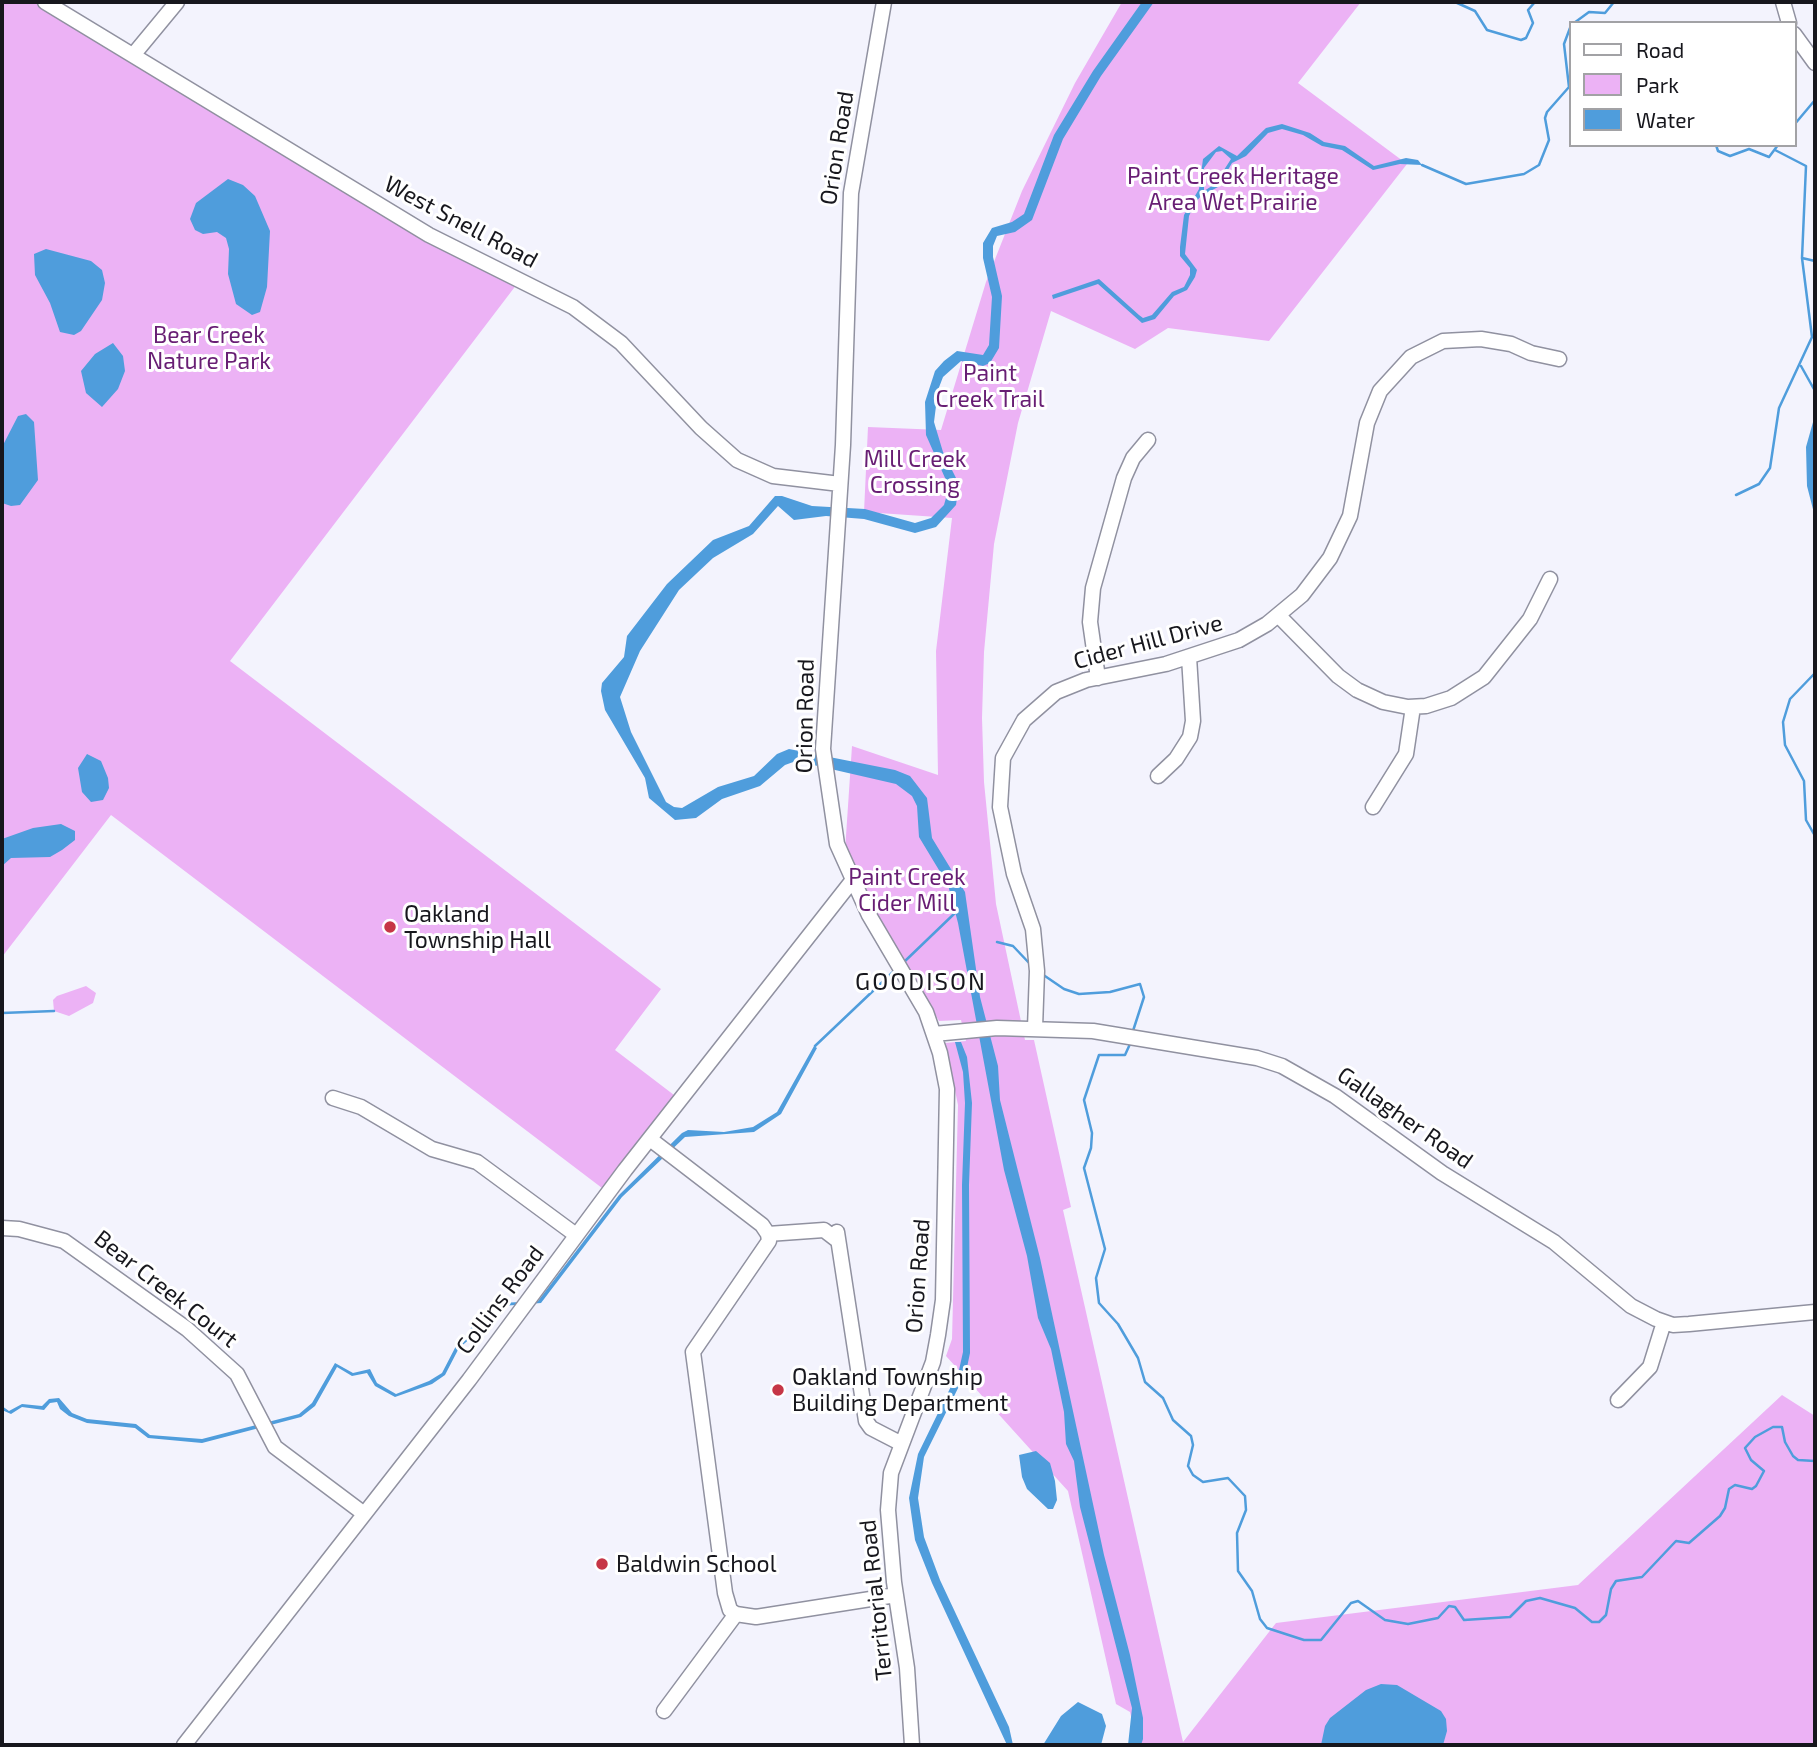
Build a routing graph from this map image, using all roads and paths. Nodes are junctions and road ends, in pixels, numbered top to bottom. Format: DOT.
graph roads {
  1 [pos="45,2"];
  2 [pos="177,2"];
  3 [pos="884,2"];
  4 [pos="1783,2"];
  5 [pos="1788,21"];
  6 [pos="1796,37"];
  7 [pos="134,54"];
  8 [pos="1815,64"];
  9 [pos="1559,359"];
  10 [pos="1148,440"];
  11 [pos="840,484"];
  12 [pos="1550,579"];
  13 [pos="1278,615"];
  14 [pos="1189,657"];
  15 [pos="1098,678"];
  16 [pos="1413,707"];
  17 [pos="1158,776"];
  18 [pos="1373,807"];
  19 [pos="852,881"];
  20 [pos="1035,1028"];
  21 [pos="934,1034"];
  22 [pos="332,1098"];
  23 [pos="650,1139"];
  24 [pos="2,1228"];
  25 [pos="576,1234"];
  26 [pos="768,1234"];
  27 [pos="1815,1312"];
  28 [pos="1664,1322"];
  29 [pos="1618,1400"];
  30 [pos="902,1444"];
  31 [pos="363,1513"];
  32 [pos="896,1595"];
  33 [pos="736,1614"];
  34 [pos="664,1711"];
  35 [pos="912,1741"];
  36 [pos="184,1745"];
  1 -- 7 [label="street, West Snell Road"];
  2 -- 7 [label="street"];
  3 -- 11 [label="street, Orion Road"];
  4 -- 5 [label="street"];
  6 -- 8 [label="street"];
  7 -- 11 [label="street, West Snell Road"];
  9 -- 13 [label="street, Cider Hill Drive"];
  10 -- 15 [label="street"];
  11 -- 19 [label="street, Orion Road"];
  12 -- 16 [label="street"];
  13 -- 14 [label="street, Cider Hill Drive"];
  13 -- 16 [label="street"];
  14 -- 15 [label="street, Cider Hill Drive"];
  14 -- 17 [label="street"];
  15 -- 20 [label="street, Cider Hill Drive"];
  16 -- 18 [label="street"];
  19 -- 21 [label="street, Orion Road"];
  19 -- 23 [label="street, Collins Road"];
  20 -- 21 [label="street, Gallagher Road"];
  20 -- 28 [label="street, Gallagher Road"];
  21 -- 30 [label="street, Orion Road"];
  22 -- 25 [label="street"];
  23 -- 25 [label="street, Collins Road"];
  23 -- 26 [label="street"];
  24 -- 31 [label="street, Bear Creek Court"];
  25 -- 31 [label="street, Collins Road"];
  26 -- 30 [label="street"];
  26 -- 33 [label="street"];
  27 -- 28 [label="street, Gallagher Road"];
  28 -- 29 [label="street"];
  30 -- 32 [label="street, Territorial Road"];
  31 -- 36 [label="street, Collins Road"];
  32 -- 33 [label="street"];
  32 -- 35 [label="street, Territorial Road"];
  33 -- 34 [label="street"];
}
